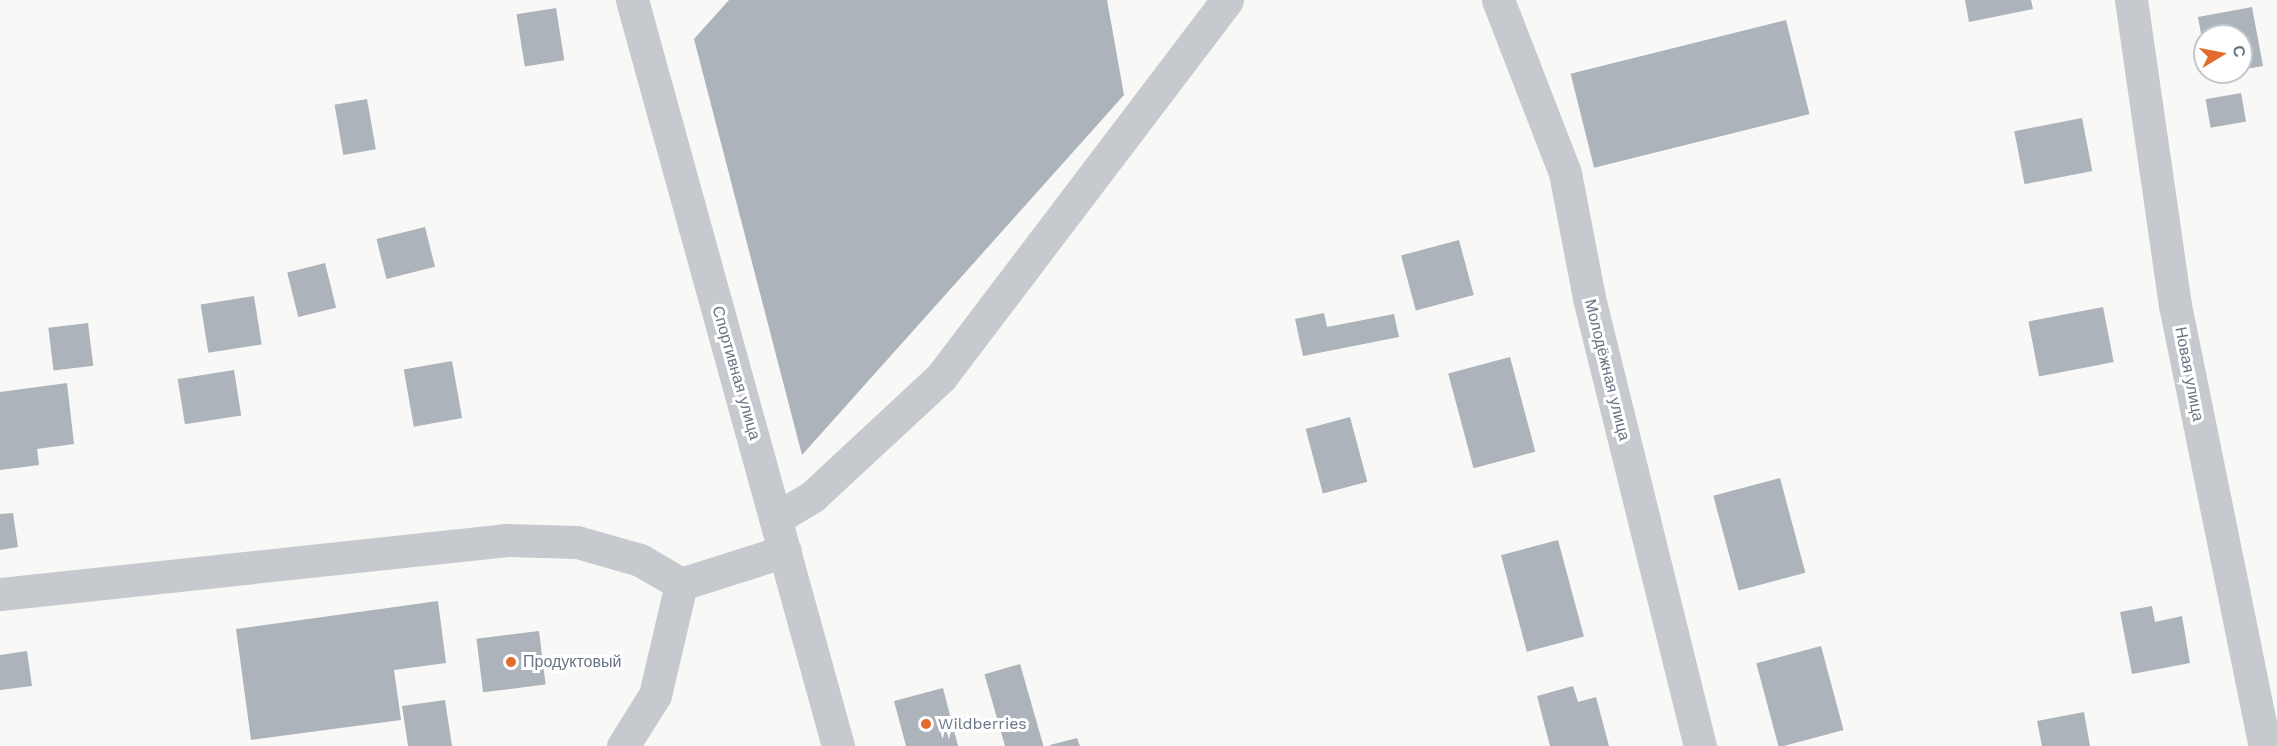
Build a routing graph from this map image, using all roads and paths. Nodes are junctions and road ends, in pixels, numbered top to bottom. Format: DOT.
graph roads {
  1 [pos="632,0"];
  2 [pos="1227,0"];
  3 [pos="1498,0"];
  4 [pos="2131,0"];
  5 [pos="777,518"];
  6 [pos="785,551"];
  7 [pos="681,584"];
  8 [pos="0,594"];
  9 [pos="623,746"];
  10 [pos="838,746"];
  11 [pos="1700,746"];
  12 [pos="2265,746"];
  1 -- 5 [label="street, Спортивная улица"];
  2 -- 5 [label="street"];
  3 -- 11 [label="street, Молодёжная улица"];
  4 -- 12 [label="street, Новая улица"];
  5 -- 6 [label="street, Спортивная улица"];
  6 -- 7 [label="street"];
  6 -- 10 [label="street, Спортивная улица"];
  7 -- 8 [label="street"];
  7 -- 9 [label="street"];
}
